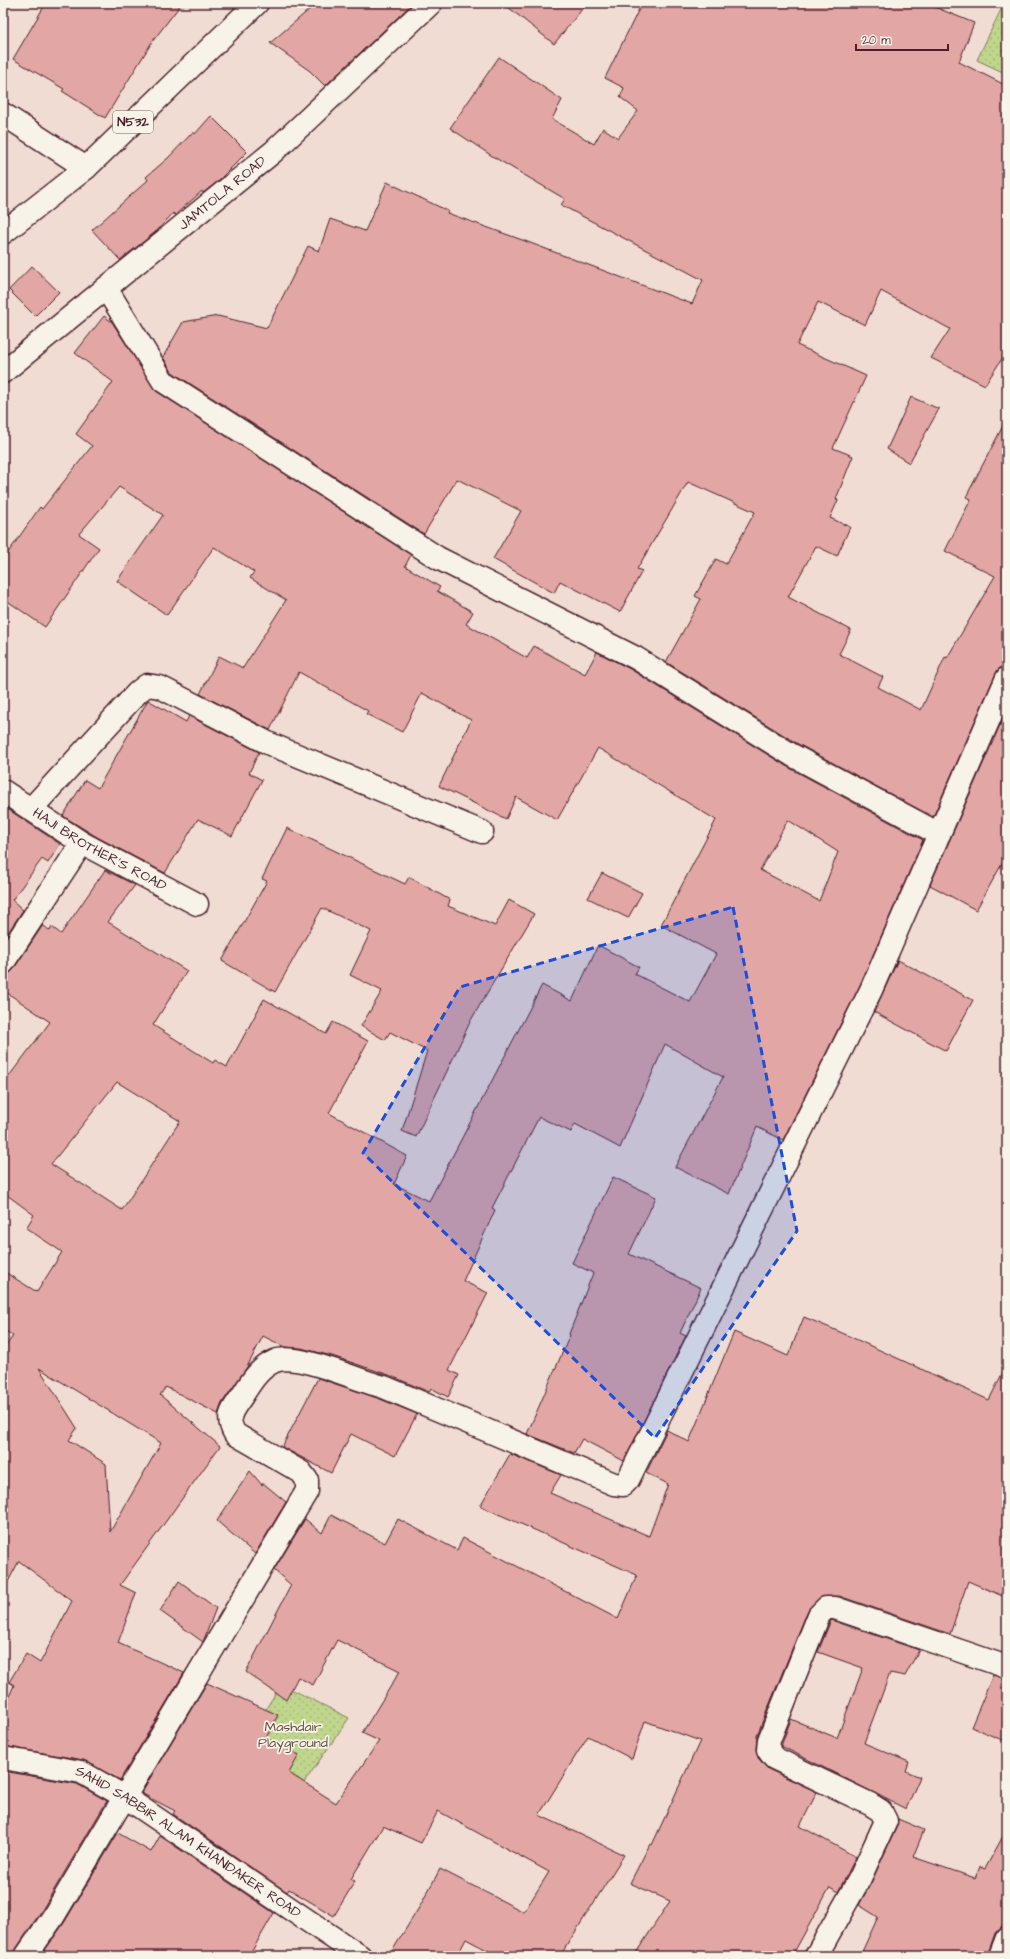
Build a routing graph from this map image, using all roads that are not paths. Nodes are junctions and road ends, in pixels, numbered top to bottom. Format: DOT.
graph roads {
  1 [pos="257,3"];
  2 [pos="431,3"];
  3 [pos="3,114"];
  4 [pos="86,168"];
  5 [pos="3,233"];
  6 [pos="106,288"];
  7 [pos="3,372"];
  8 [pos="1007,678"];
  9 [pos="3,791"];
  10 [pos="31,809"];
  11 [pos="482,832"];
  12 [pos="939,834"];
  13 [pos="82,843"];
  14 [pos="198,904"];
  15 [pos="3,963"];
  16 [pos="1007,1667"];
  17 [pos="3,1758"];
  18 [pos="125,1797"];
  19 [pos="1007,1938"];
  20 [pos="26,1956"];
  21 [pos="360,1956"];
  22 [pos="816,1956"];
  23 [pos="1000,1956"];
  1 -- 4 [label="main road, N532"];
  2 -- 6 [label="main road, JAMTOLA ROAD"];
  3 -- 4 [label="main road"];
  4 -- 5 [label="main road, N532"];
  6 -- 7 [label="main road, JAMTOLA ROAD"];
  6 -- 12 [label="main road"];
  8 -- 12 [label="main road"];
  9 -- 10 [label="main road, HAJI BROTHER'S ROAD"];
  10 -- 11 [label="main road"];
  10 -- 13 [label="main road, HAJI BROTHER'S ROAD"];
  12 -- 18 [label="main road"];
  13 -- 14 [label="main road, HAJI BROTHER'S ROAD"];
  13 -- 15 [label="main road"];
  16 -- 22 [label="main road"];
  17 -- 18 [label="main road, SAHID SABBIR ALAM KHANDAKER ROAD"];
  18 -- 20 [label="main road"];
  18 -- 21 [label="main road, SAHID SABBIR ALAM KHANDAKER ROAD"];
  19 -- 23 [label="main road"];
}
